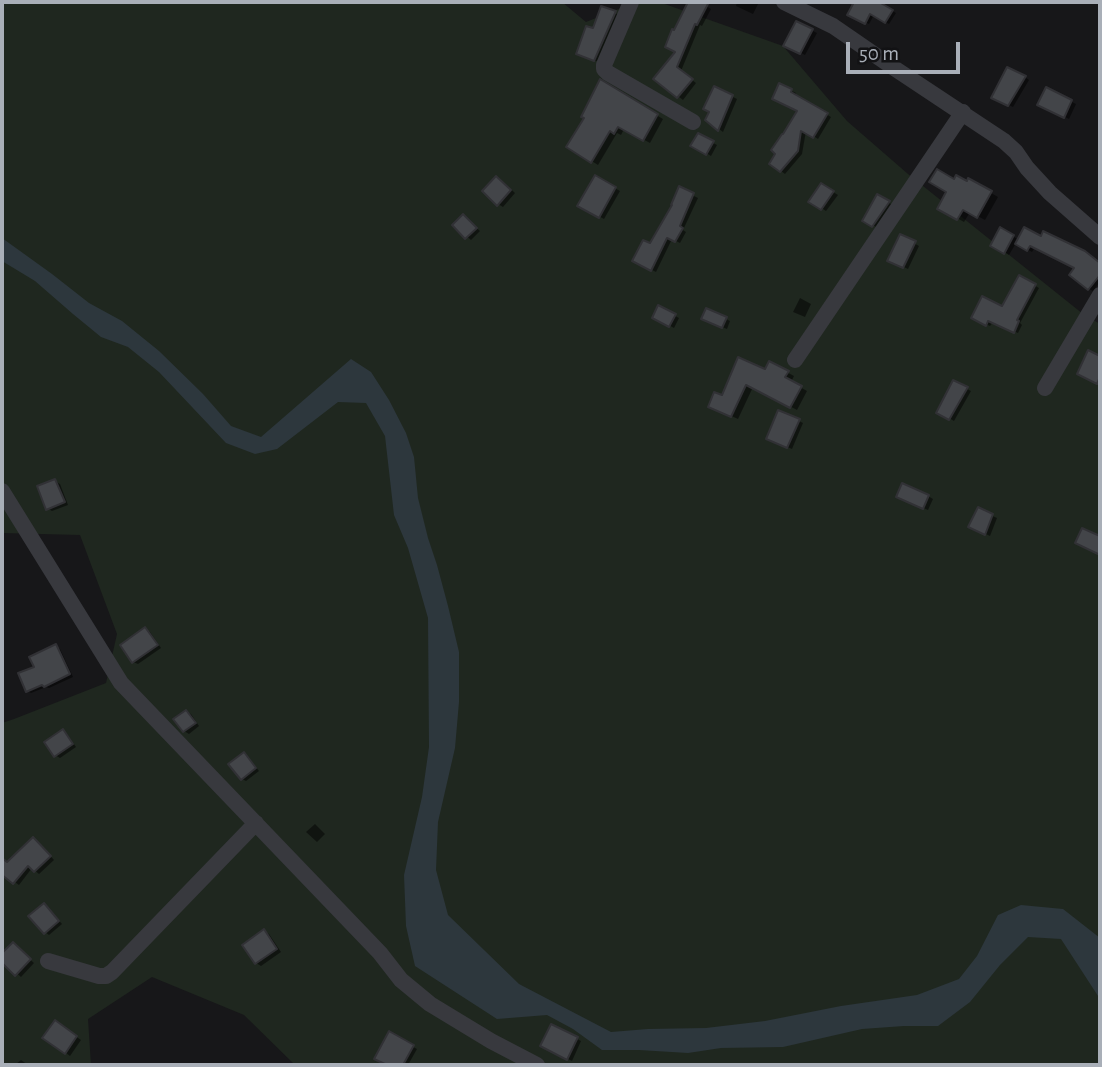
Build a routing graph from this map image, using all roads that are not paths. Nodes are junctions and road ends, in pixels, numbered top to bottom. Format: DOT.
graph roads {
  1 [pos="631,2"];
  2 [pos="784,2"];
  3 [pos="962,112"];
  4 [pos="693,122"];
  5 [pos="1100,237"];
  6 [pos="1100,295"];
  7 [pos="794,360"];
  8 [pos="1045,388"];
  9 [pos="2,491"];
  10 [pos="256,823"];
  11 [pos="48,961"];
  12 [pos="537,1065"];
  1 -- 4 [label="street"];
  2 -- 3 [label="street"];
  3 -- 5 [label="street"];
  3 -- 7 [label="street"];
  6 -- 8 [label="street"];
  9 -- 10 [label="street"];
  10 -- 11 [label="street"];
  10 -- 12 [label="street"];
}
